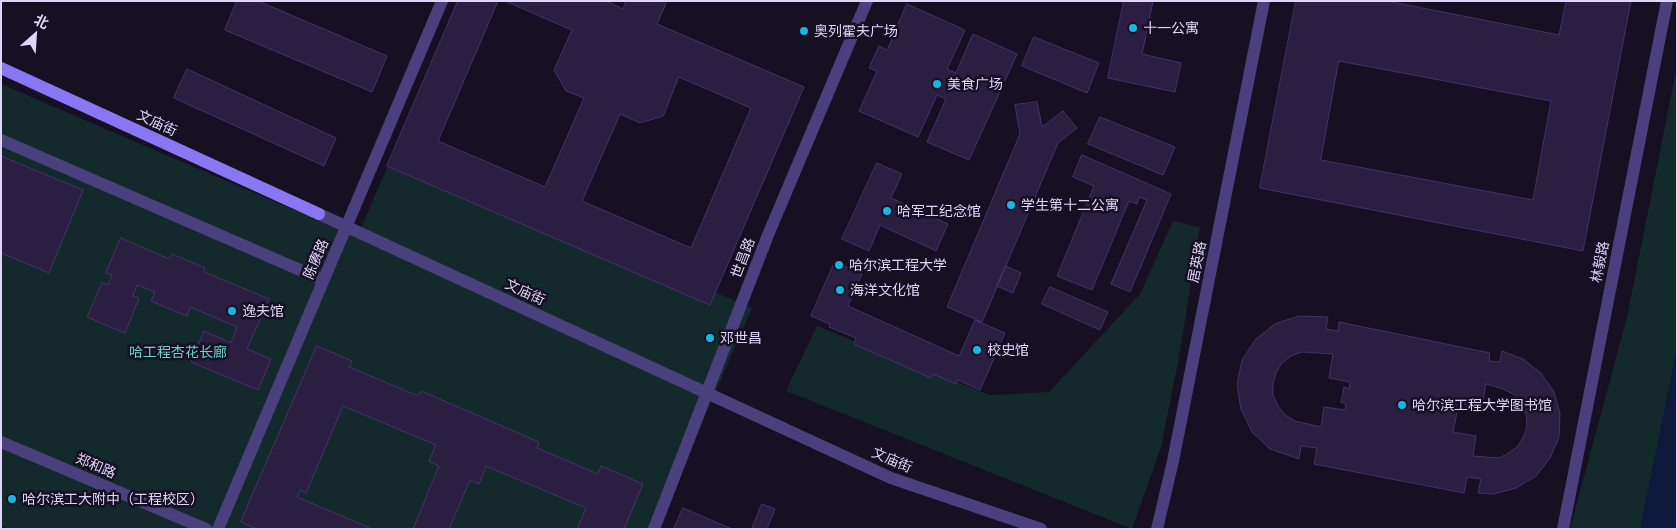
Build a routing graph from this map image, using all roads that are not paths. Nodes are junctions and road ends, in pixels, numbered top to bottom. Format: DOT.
graph roads {
  1 [pos="442,1"];
  2 [pos="867,1"];
  3 [pos="1264,1"];
  4 [pos="1667,1"];
  5 [pos="1,68"];
  6 [pos="1,140"];
  7 [pos="319,214"];
  8 [pos="346,226"];
  9 [pos="323,280"];
  10 [pos="707,392"];
  11 [pos="1,442"];
  12 [pos="206,529"];
  13 [pos="218,529"];
  14 [pos="654,529"];
  15 [pos="1041,529"];
  16 [pos="1157,529"];
  17 [pos="1563,529"];
  1 -- 8 [label="street, 陈赓路"];
  2 -- 10 [label="street, 世昌路"];
  3 -- 16 [label="street, 居英路"];
  4 -- 17 [label="street, 林毅路"];
  5 -- 7 [label="main road, 文庙街"];
  6 -- 9 [label="street"];
  7 -- 8 [label="street, 文庙街"];
  8 -- 9 [label="street, 陈赓路"];
  8 -- 10 [label="street, 文庙街"];
  9 -- 13 [label="street, 陈赓路"];
  10 -- 14 [label="street, 世昌路"];
  10 -- 15 [label="street, 文庙街"];
  11 -- 12 [label="street, 郑和路"];
}
